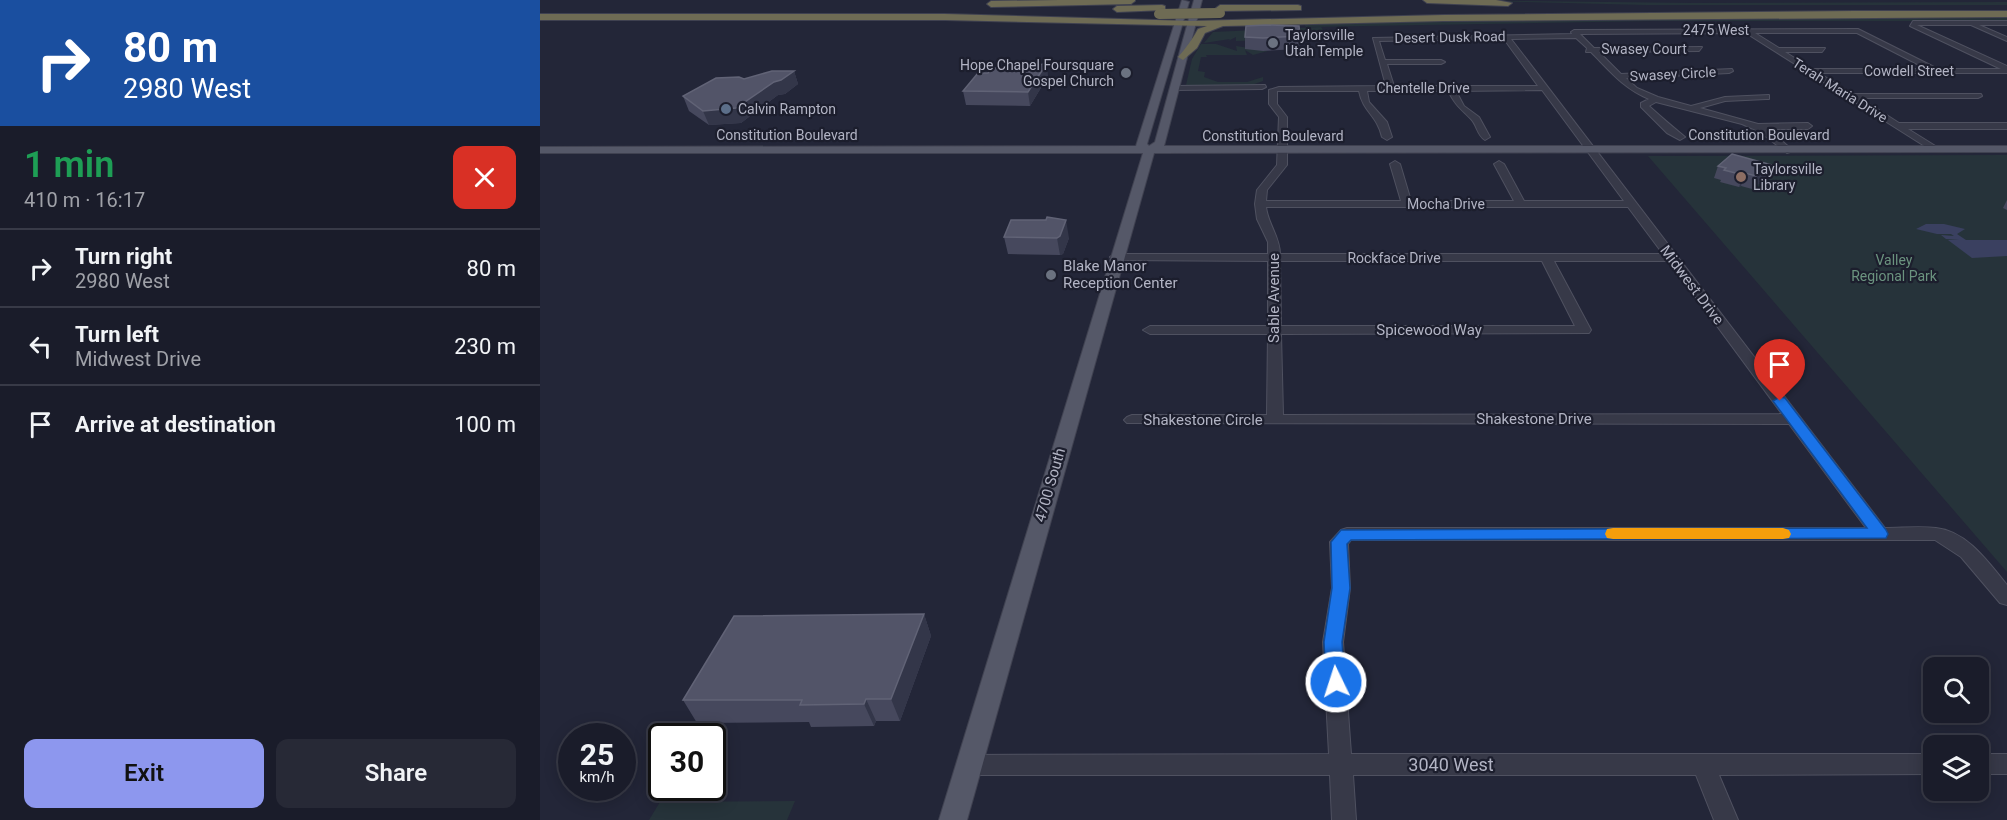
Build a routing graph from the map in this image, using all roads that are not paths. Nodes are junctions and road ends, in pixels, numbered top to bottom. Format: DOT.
graph roads {
  1 [pos="1148,0"];
  2 [pos="1186,0"];
  3 [pos="1198,0"];
  4 [pos="985,4"];
  5 [pos="1305,4"];
  6 [pos="1425,4"];
  7 [pos="1516,4"];
  8 [pos="1631,6"];
  9 [pos="720,7"];
  10 [pos="540,8"];
  11 [pos="1700,8"];
  12 [pos="2007,8"];
  13 [pos="583,9"];
  14 [pos="1161,9"];
  15 [pos="1220,9"];
  16 [pos="1855,14"];
  17 [pos="2007,14"];
  18 [pos="540,16"];
  19 [pos="1969,23"];
  20 [pos="2007,23"];
  21 [pos="1178,24"];
  22 [pos="1191,24"];
  23 [pos="1254,24"];
  24 [pos="1746,30"];
  25 [pos="1575,34"];
  26 [pos="1504,36"];
  27 [pos="2007,39"];
  28 [pos="1699,49"];
  29 [pos="1589,50"];
  30 [pos="1776,50"];
  31 [pos="1822,50"];
  32 [pos="1183,57"];
  33 [pos="1383,62"];
  34 [pos="1441,62"];
  35 [pos="2007,70"];
  36 [pos="1729,71"];
  37 [pos="1812,71"];
  38 [pos="1938,71"];
  39 [pos="1617,76"];
  40 [pos="1174,88"];
  41 [pos="1278,88"];
  42 [pos="1362,88"];
  43 [pos="1391,88"];
  44 [pos="1451,88"];
  45 [pos="1544,88"];
  46 [pos="1851,96"];
  47 [pos="1978,96"];
  48 [pos="1766,97"];
  49 [pos="1655,99"];
  50 [pos="1692,108"];
  51 [pos="1756,126"];
  52 [pos="1808,126"];
  53 [pos="1898,126"];
  54 [pos="2007,126"];
  55 [pos="1387,137"];
  56 [pos="1485,137"];
  57 [pos="1680,137"];
  58 [pos="1934,149"];
  59 [pos="2007,149"];
  60 [pos="540,150"];
  61 [pos="1592,150"];
  62 [pos="1787,150"];
  63 [pos="1149,151"];
  64 [pos="1283,151"];
  65 [pos="1395,164"];
  66 [pos="1499,164"];
  67 [pos="1260,204"];
  68 [pos="1407,204"];
  69 [pos="1521,204"];
  70 [pos="1632,204"];
  71 [pos="1116,257"];
  72 [pos="1274,257"];
  73 [pos="1546,258"];
  74 [pos="1672,258"];
  75 [pos="1150,330"];
  76 [pos="1274,331"];
  77 [pos="1794,419"];
  78 [pos="1132,420"];
  79 [pos="1275,420"];
  80 [pos="1880,534"];
  81 [pos="2007,598"];
  82 [pos="1340,764"];
  83 [pos="1703,764"];
  84 [pos="1923,764"];
  85 [pos="1989,764"];
  86 [pos="2007,764"];
  87 [pos="969,765"];
  88 [pos="953,820"];
  89 [pos="1344,820"];
  90 [pos="1726,820"];
  1 -- 4 [label="highway"];
  2 -- 21 [label="main road, 4700 South"];
  3 -- 22 [label="main road, 4700 South"];
  5 -- 15 [label="highway"];
  6 -- 7 [label="highway"];
  6 -- 11 [label="highway"];
  8 -- 11 [label="highway"];
  9 -- 13 [label="highway"];
  10 -- 13 [label="highway"];
  11 -- 12 [label="highway"];
  13 -- 14 [label="highway"];
  14 -- 15 [label="highway, bridge"];
  14 -- 18 [label="highway"];
  15 -- 16 [label="highway"];
  16 -- 17 [label="highway"];
  16 -- 23 [label="highway"];
  18 -- 21 [label="highway"];
  19 -- 20 [label="street"];
  19 -- 27 [label="street"];
  19 -- 35 [label="street"];
  21 -- 22 [label="highway"];
  21 -- 63 [label="main road, 4700 South"];
  22 -- 23 [label="highway"];
  22 -- 32 [label="main road, 4700 South"];
  23 -- 32 [label="highway"];
  24 -- 25 [label="street, 2475 West"];
  24 -- 30 [label="street, Terah Maria Drive"];
  24 -- 38 [label="street, 2475 West"];
  25 -- 26 [label="street, Desert Dusk Road"];
  25 -- 29 [label="street"];
  26 -- 33 [label="street, Desert Dusk Road"];
  26 -- 45 [label="street, Midwest Drive"];
  28 -- 29 [label="street, Swasey Court"];
  29 -- 39 [label="street"];
  30 -- 31 [label="street"];
  30 -- 37 [label="street, Terah Maria Drive"];
  32 -- 40 [label="main road, 4700 South"];
  33 -- 34 [label="street"];
  33 -- 43 [label="street, Desert Dusk Road"];
  35 -- 38 [label="street, Cowdell Street"];
  36 -- 39 [label="street, Swasey Circle"];
  37 -- 38 [label="street, Cowdell Street"];
  37 -- 46 [label="street, Terah Maria Drive"];
  39 -- 49 [label="street"];
  40 -- 41 [label="street, Chentelle Drive"];
  40 -- 63 [label="main road, 4700 South"];
  41 -- 42 [label="street, Chentelle Drive"];
  41 -- 64 [label="street"];
  42 -- 43 [label="street, Chentelle Drive"];
  42 -- 55 [label="street"];
  43 -- 44 [label="street, Chentelle Drive"];
  44 -- 45 [label="street, Chentelle Drive"];
  44 -- 56 [label="street"];
  45 -- 61 [label="street, Midwest Drive"];
  46 -- 47 [label="street"];
  46 -- 53 [label="street, Terah Maria Drive"];
  48 -- 50 [label="street"];
  49 -- 50 [label="street"];
  49 -- 57 [label="street"];
  50 -- 51 [label="street"];
  51 -- 52 [label="street"];
  51 -- 62 [label="street"];
  53 -- 54 [label="street"];
  53 -- 58 [label="street, Terah Maria Drive"];
  58 -- 59 [label="main road, Constitution Boulevard"];
  58 -- 62 [label="main road, Constitution Boulevard"];
  60 -- 63 [label="main road, Constitution Boulevard"];
  61 -- 62 [label="main road, Constitution Boulevard"];
  61 -- 64 [label="main road, Constitution Boulevard"];
  61 -- 70 [label="street, Midwest Drive"];
  63 -- 64 [label="main road, Constitution Boulevard"];
  63 -- 71 [label="main road, 4700 South"];
  64 -- 67 [label="street"];
  65 -- 68 [label="street"];
  66 -- 69 [label="street"];
  67 -- 68 [label="street, Mocha Drive"];
  67 -- 72 [label="street, Sable Avenue"];
  68 -- 69 [label="street, Mocha Drive"];
  69 -- 70 [label="street, Mocha Drive"];
  70 -- 74 [label="street, Midwest Drive"];
  71 -- 72 [label="street, Rockface Drive"];
  71 -- 87 [label="main road, 4700 South"];
  72 -- 73 [label="street, Rockface Drive"];
  72 -- 76 [label="street, Sable Avenue"];
  73 -- 74 [label="street, Rockface Drive"];
  73 -- 76 [label="street, Spicewood Way"];
  74 -- 77 [label="street, Midwest Drive"];
  75 -- 76 [label="street, Spicewood Way"];
  76 -- 79 [label="street, Sable Avenue"];
  77 -- 79 [label="street, Shakestone Drive"];
  77 -- 80 [label="street, Midwest Drive"];
  78 -- 79 [label="street, Shakestone Circle"];
  80 -- 81 [label="street"];
  80 -- 82 [label="street"];
  82 -- 83 [label="street, 3040 West"];
  82 -- 87 [label="street, 3040 West"];
  82 -- 89 [label="street"];
  83 -- 84 [label="street, 3040 West"];
  83 -- 90 [label="street"];
  85 -- 86 [label="street"];
  87 -- 88 [label="main road, 4700 South"];
}
